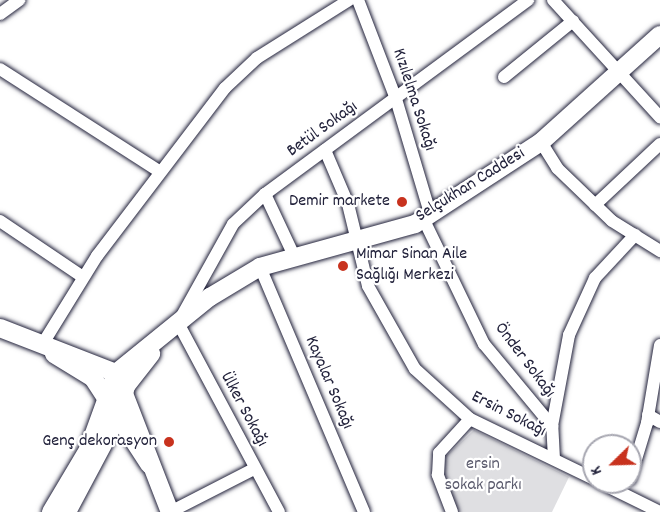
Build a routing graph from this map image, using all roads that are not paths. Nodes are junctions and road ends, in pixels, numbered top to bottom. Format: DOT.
graph roads {
  1 [pos="19,0"];
  2 [pos="349,0"];
  3 [pos="358,0"];
  4 [pos="528,0"];
  5 [pos="553,0"];
  6 [pos="0,14"];
  7 [pos="573,21"];
  8 [pos="660,35"];
  9 [pos="0,69"];
  10 [pos="620,71"];
  11 [pos="504,77"];
  12 [pos="396,99"];
  13 [pos="660,117"];
  14 [pos="541,142"];
  15 [pos="660,144"];
  16 [pos="325,150"];
  17 [pos="159,171"];
  18 [pos="265,194"];
  19 [pos="595,205"];
  20 [pos="427,216"];
  21 [pos="0,221"];
  22 [pos="635,235"];
  23 [pos="356,240"];
  24 [pos="660,251"];
  25 [pos="294,256"];
  26 [pos="260,267"];
  27 [pos="83,277"];
  28 [pos="178,323"];
  29 [pos="0,328"];
  30 [pos="42,345"];
  31 [pos="660,345"];
  32 [pos="121,380"];
  33 [pos="106,396"];
  34 [pos="118,416"];
  35 [pos="648,416"];
  36 [pos="470,419"];
  37 [pos="660,422"];
  38 [pos="552,426"];
  39 [pos="642,438"];
  40 [pos="554,459"];
  41 [pos="150,466"];
  42 [pos="254,469"];
  43 [pos="582,473"];
  44 [pos="625,495"];
  45 [pos="51,512"];
  46 [pos="67,512"];
  47 [pos="170,512"];
  48 [pos="279,512"];
  49 [pos="364,512"];
  50 [pos="452,512"];
  51 [pos="660,512"];
  1 -- 6 [label="street"];
  2 -- 17 [label="street"];
  3 -- 12 [label="street, Kızılelma Sokağı"];
  4 -- 12 [label="street, Betül Sokağı"];
  5 -- 7 [label="street"];
  7 -- 10 [label="street"];
  7 -- 11 [label="street"];
  8 -- 10 [label="street, Selçukhan Caddesi"];
  9 -- 17 [label="street"];
  10 -- 13 [label="street"];
  10 -- 14 [label="street, Selçukhan Caddesi"];
  12 -- 16 [label="street, Betül Sokağı"];
  12 -- 20 [label="street, Kızılelma Sokağı"];
  14 -- 19 [label="street"];
  14 -- 20 [label="street, Selçukhan Caddesi"];
  15 -- 19 [label="street"];
  16 -- 18 [label="street, Betül Sokağı"];
  16 -- 23 [label="street, Ersin Sokağı"];
  17 -- 27 [label="street"];
  18 -- 25 [label="street"];
  18 -- 28 [label="street, Betül Sokağı"];
  19 -- 22 [label="street"];
  20 -- 23 [label="street, Selçukhan Caddesi"];
  20 -- 38 [label="street, Önder Sokağı"];
  21 -- 27 [label="street"];
  22 -- 24 [label="street"];
  22 -- 38 [label="street"];
  23 -- 25 [label="street, Selçukhan Caddesi"];
  23 -- 36 [label="street, Ersin Sokağı"];
  25 -- 26 [label="street, Selçukhan Caddesi"];
  26 -- 28 [label="street, Selçukhan Caddesi"];
  26 -- 49 [label="street, Kayalar Sokağı"];
  27 -- 30 [label="street"];
  28 -- 32 [label="street, Selçukhan Caddesi"];
  28 -- 42 [label="street, Ülker Sokağı"];
  29 -- 30 [label="street"];
  30 -- 32 [label="street"];
  30 -- 33 [label="street"];
  31 -- 35 [label="street"];
  32 -- 33 [label="street, Selçukhan Caddesi"];
  32 -- 34 [label="street, Selçukhan Caddesi"];
  32 -- 41 [label="street"];
  33 -- 34 [label="street"];
  33 -- 45 [label="street, Selçukhan Caddesi"];
  34 -- 41 [label="street"];
  34 -- 46 [label="street, Selçukhan Caddesi"];
  35 -- 37 [label="street"];
  35 -- 39 [label="street"];
  36 -- 40 [label="street, Ersin Sokağı"];
  36 -- 50 [label="street"];
  38 -- 40 [label="street"];
  40 -- 43 [label="street, Ersin Sokağı"];
  41 -- 47 [label="street"];
  42 -- 47 [label="street"];
  42 -- 48 [label="street, Ülker Sokağı"];
  44 -- 51 [label="street"];
}
